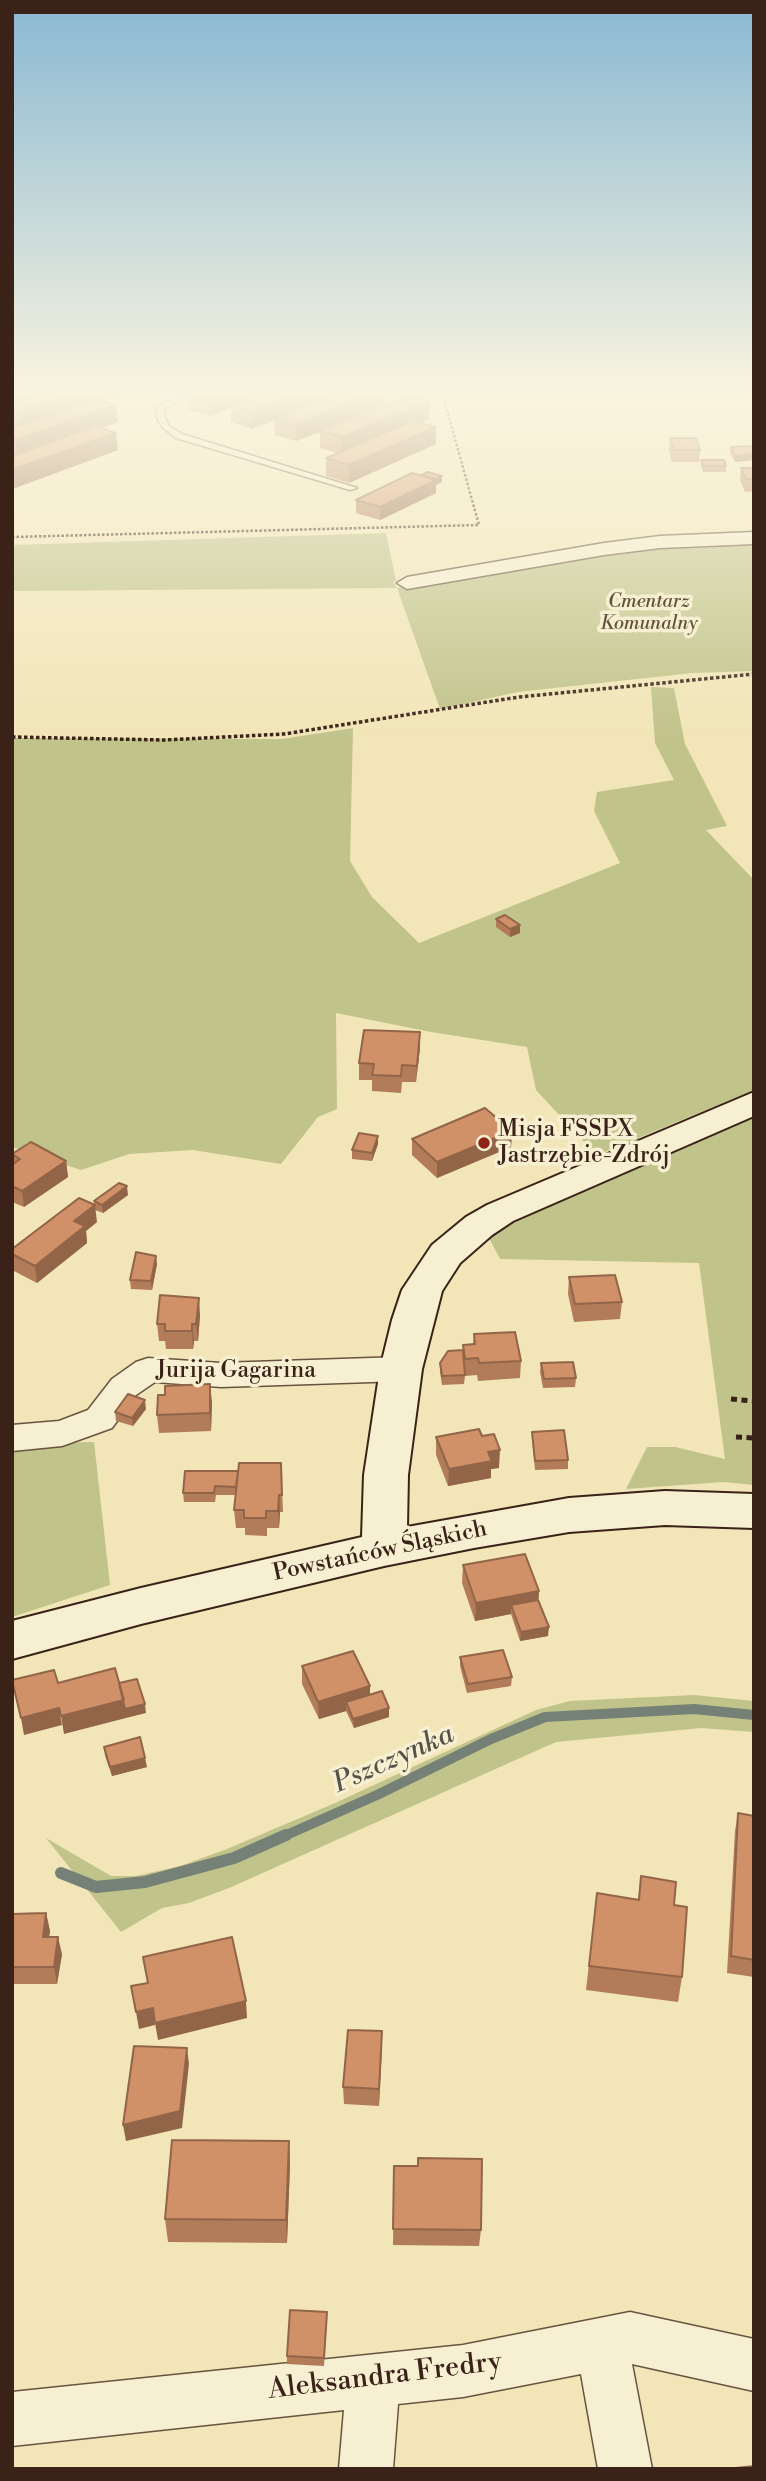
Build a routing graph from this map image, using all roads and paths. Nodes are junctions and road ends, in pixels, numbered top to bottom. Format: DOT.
graph roads {
  1 [pos="474,508"];
  2 [pos="12,537"];
  3 [pos="754,538"];
  4 [pos="407,583"];
  5 [pos="754,674"];
  6 [pos="12,737"];
  7 [pos="754,1103"];
  8 [pos="401,1369"];
  9 [pos="731,1399"];
  10 [pos="754,1401"];
  11 [pos="736,1437"];
  12 [pos="12,1438"];
  13 [pos="754,1438"];
  14 [pos="754,1511"];
  15 [pos="384,1549"];
  16 [pos="12,1640"];
  17 [pos="602,2344"];
  18 [pos="754,2365"];
  19 [pos="373,2380"];
  20 [pos="12,2419"];
  21 [pos="366,2469"];
  22 [pos="625,2469"];
  1 -- 2 [label="path"];
  3 -- 4 [label="street"];
  5 -- 6 [label="path"];
  7 -- 8 [label="street"];
  8 -- 12 [label="street, Jurija Gagarina"];
  8 -- 15 [label="street"];
  9 -- 10 [label="path"];
  11 -- 13 [label="path"];
  14 -- 15 [label="street, Powstańców Śląskich"];
  15 -- 16 [label="street, Powstańców Śląskich"];
  17 -- 18 [label="street, Aleksandra Fredry"];
  17 -- 19 [label="street, Aleksandra Fredry"];
  17 -- 22 [label="street"];
  19 -- 20 [label="street, Aleksandra Fredry"];
  19 -- 21 [label="street"];
}
